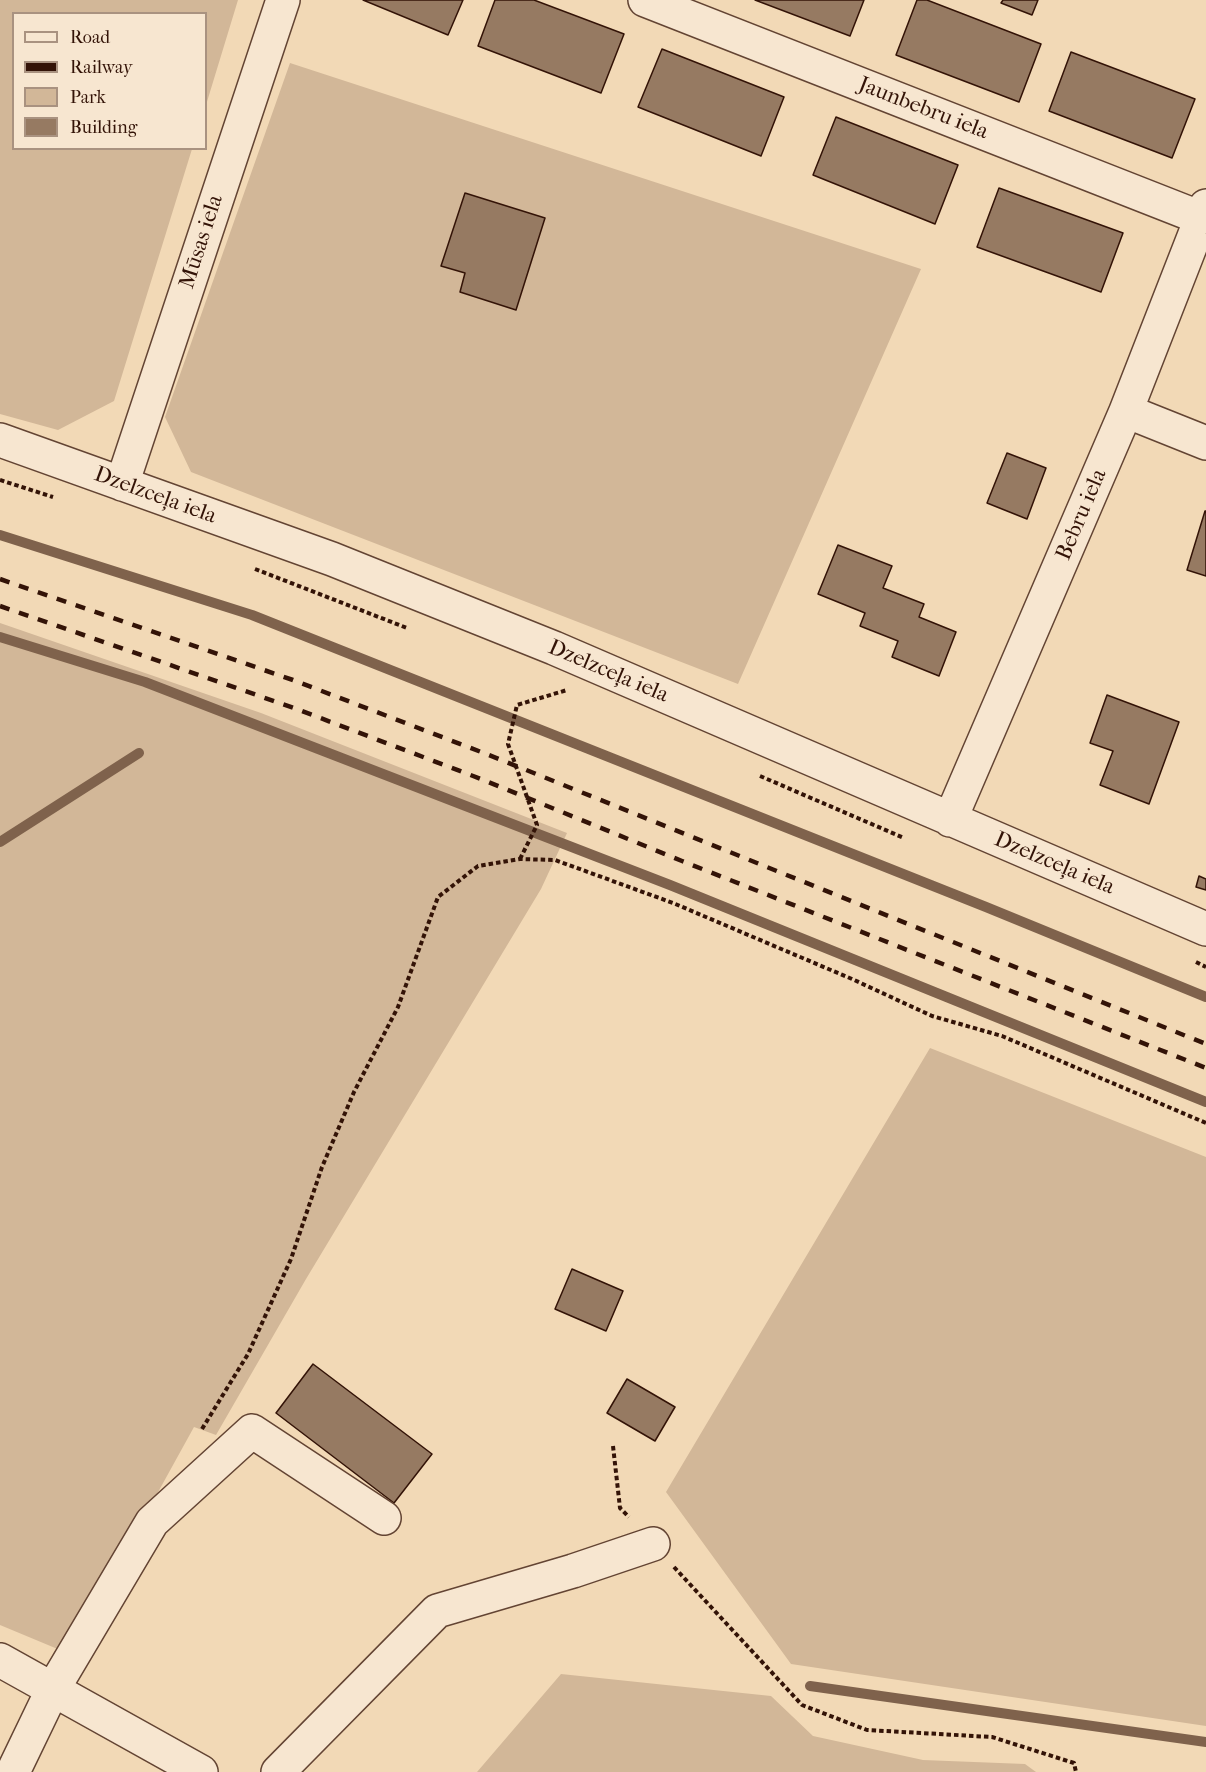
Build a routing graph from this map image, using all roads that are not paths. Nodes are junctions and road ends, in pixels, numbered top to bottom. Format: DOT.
graph roads {
  1 [pos="283,0"];
  2 [pos="645,0"];
  3 [pos="1204,212"];
  4 [pos="1126,411"];
  5 [pos="0,441"];
  6 [pos="1206,443"];
  7 [pos="122,484"];
  8 [pos="950,820"];
  9 [pos="1206,928"];
  10 [pos="384,1518"];
  11 [pos="653,1544"];
  12 [pos="0,1660"];
  13 [pos="53,1689"];
  14 [pos="13,1772"];
  15 [pos="201,1772"];
  16 [pos="278,1772"];
  1 -- 7 [label="street, Mūsas iela"];
  2 -- 3 [label="street, Jaunbebru iela"];
  3 -- 4 [label="street, Bebru iela"];
  4 -- 6 [label="street"];
  4 -- 8 [label="street, Bebru iela"];
  5 -- 7 [label="street, Dzelzceļa iela"];
  7 -- 8 [label="street, Dzelzceļa iela"];
  8 -- 9 [label="street, Dzelzceļa iela"];
  10 -- 13 [label="street"];
  11 -- 16 [label="street"];
  12 -- 13 [label="street"];
  13 -- 14 [label="street"];
  13 -- 15 [label="street"];
}
